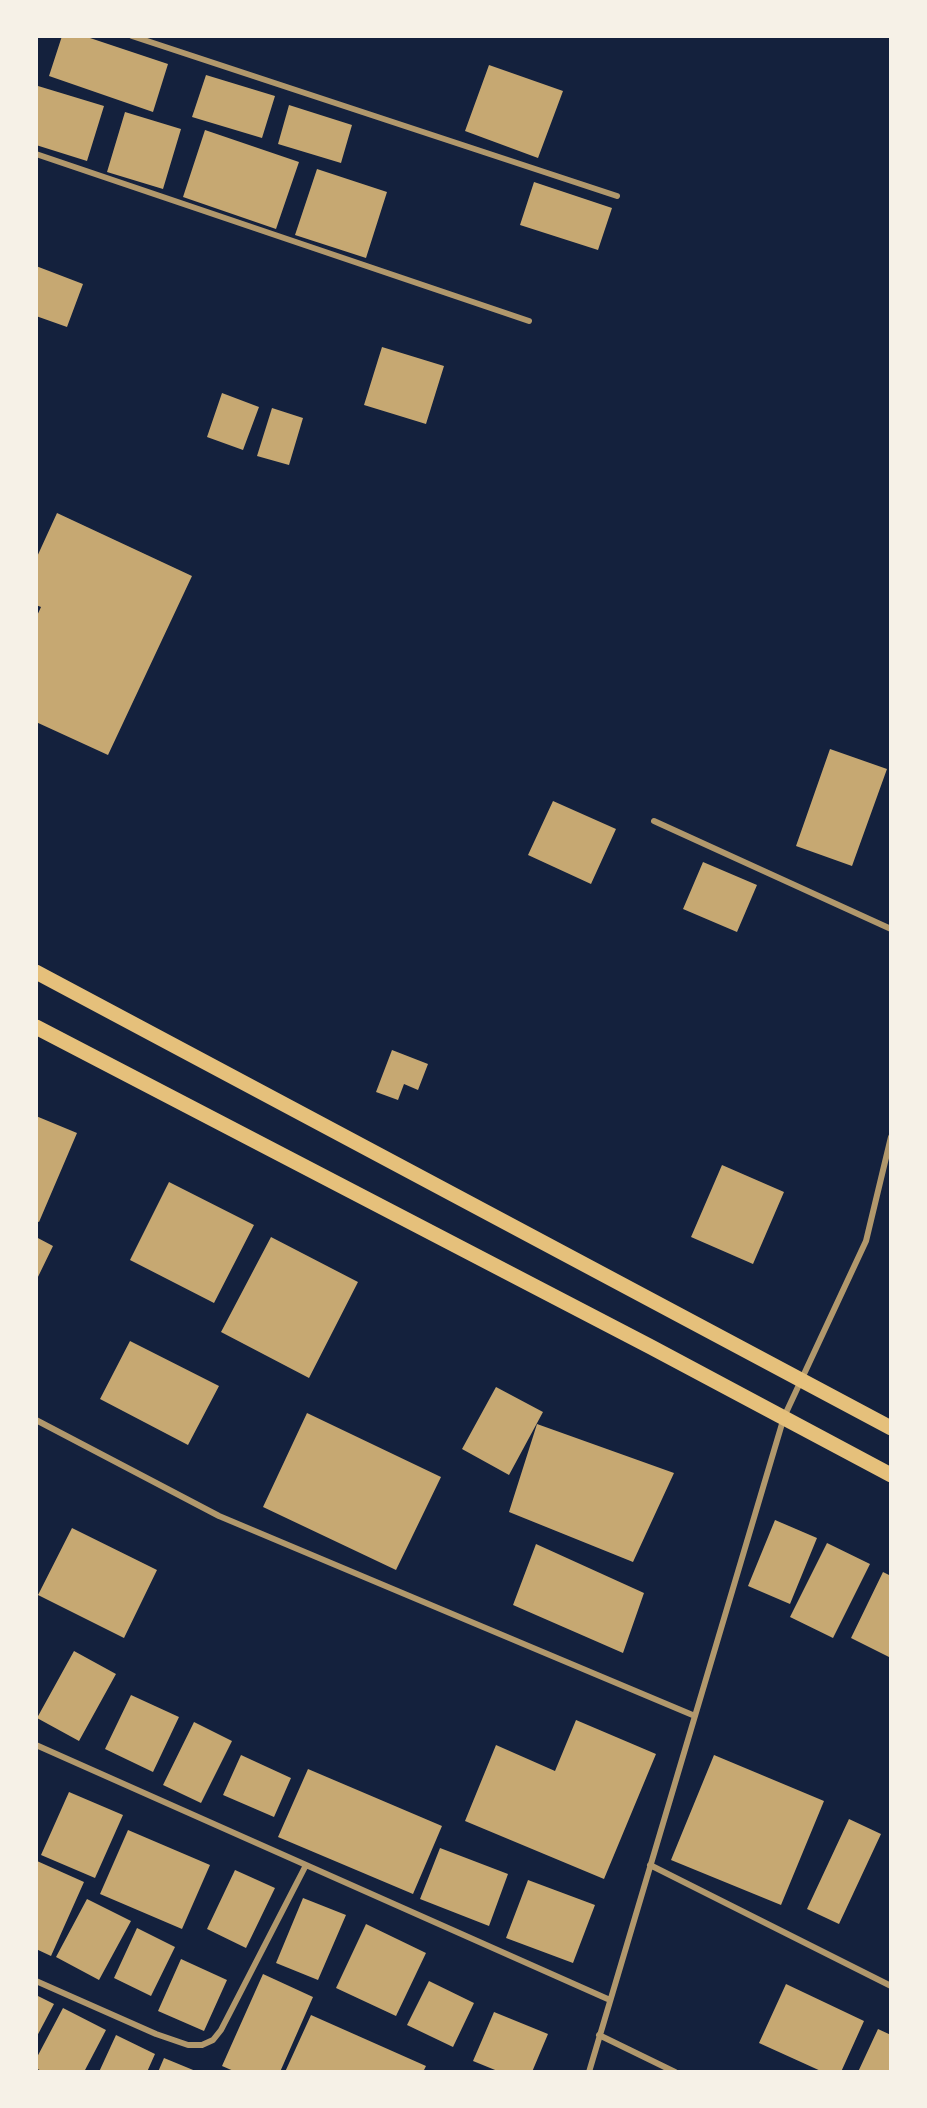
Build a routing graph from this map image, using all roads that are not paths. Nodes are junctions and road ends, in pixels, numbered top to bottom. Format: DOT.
graph roads {
  1 [pos="132,36"];
  2 [pos="36,154"];
  3 [pos="617,196"];
  4 [pos="529,321"];
  5 [pos="654,821"];
  6 [pos="891,929"];
  7 [pos="36,972"];
  8 [pos="36,1027"];
  9 [pos="891,1137"];
  10 [pos="802,1380"];
  11 [pos="784,1418"];
  12 [pos="36,1420"];
  13 [pos="891,1428"];
  14 [pos="891,1475"];
  15 [pos="695,1716"];
  16 [pos="36,1745"];
  17 [pos="650,1865"];
  18 [pos="305,1867"];
  19 [pos="36,1981"];
  20 [pos="891,1986"];
  21 [pos="610,2000"];
  22 [pos="599,2034"];
  23 [pos="588,2072"];
  24 [pos="675,2072"];
  1 -- 3 [label="street"];
  2 -- 4 [label="street"];
  5 -- 6 [label="street"];
  7 -- 10 [label="main road"];
  8 -- 11 [label="main road"];
  9 -- 10 [label="street"];
  10 -- 11 [label="street"];
  10 -- 13 [label="main road"];
  11 -- 14 [label="main road"];
  11 -- 15 [label="street"];
  12 -- 15 [label="street"];
  15 -- 17 [label="street"];
  16 -- 18 [label="street"];
  17 -- 20 [label="street"];
  17 -- 21 [label="street"];
  18 -- 19 [label="street"];
  18 -- 21 [label="street"];
  21 -- 22 [label="street"];
  22 -- 23 [label="street"];
  22 -- 24 [label="street"];
}
